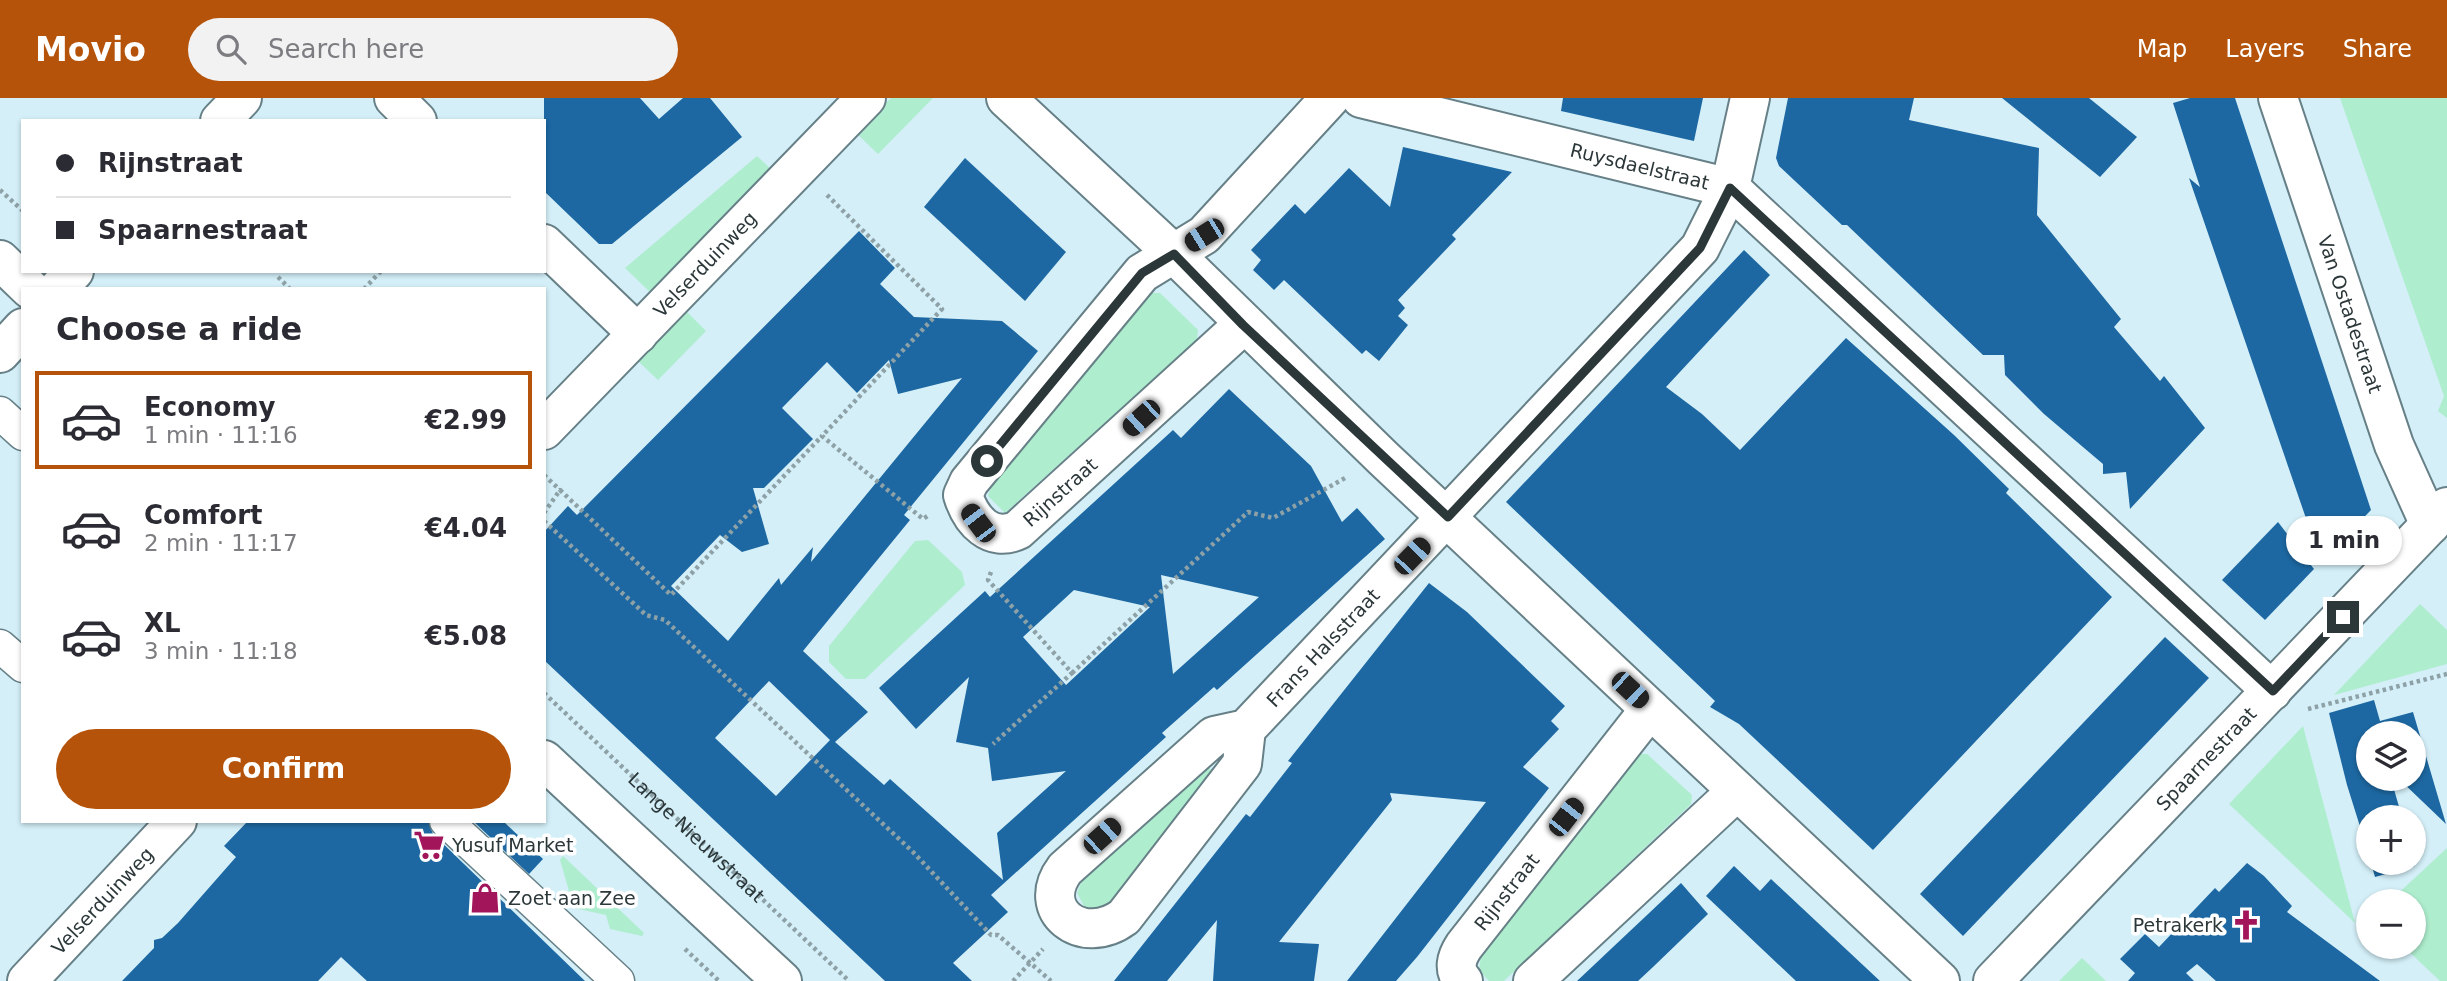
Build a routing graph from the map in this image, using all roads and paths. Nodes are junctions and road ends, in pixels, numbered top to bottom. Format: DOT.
graph roads {
  1 [pos="242,98"];
  2 [pos="394,98"];
  3 [pos="866,98"];
  4 [pos="1006,98"];
  5 [pos="1330,98"];
  6 [pos="1361,98"];
  7 [pos="1750,98"];
  8 [pos="2278,98"];
  9 [pos="222,119"];
  10 [pos="415,119"];
  11 [pos="799,168"];
  12 [pos="1730,188"];
  13 [pos="0,190"];
  14 [pos="21,209"];
  15 [pos="546,246"];
  16 [pos="1174,254"];
  17 [pos="0,260"];
  18 [pos="72,273"];
  19 [pos="379,273"];
  20 [pos="278,277"];
  21 [pos="28,287"];
  22 [pos="60,287"];
  23 [pos="288,287"];
  24 [pos="366,287"];
  25 [pos="1243,325"];
  26 [pos="21,330"];
  27 [pos="638,334"];
  28 [pos="0,353"];
  29 [pos="0,413"];
  30 [pos="546,428"];
  31 [pos="21,432"];
  32 [pos="821,436"];
  33 [pos="1383,458"];
  34 [pos="546,477"];
  35 [pos="560,491"];
  36 [pos="546,510"];
  37 [pos="1448,517"];
  38 [pos="923,519"];
  39 [pos="546,523"];
  40 [pos="2441,529"];
  41 [pos="988,580"];
  42 [pos="0,646"];
  43 [pos="21,664"];
  44 [pos="1072,673"];
  45 [pos="2447,674"];
  46 [pos="2273,691"];
  47 [pos="546,695"];
  48 [pos="1650,709"];
  49 [pos="2308,709"];
  50 [pos="1247,729"];
  51 [pos="993,744"];
  52 [pos="546,762"];
  53 [pos="1737,790"];
  54 [pos="175,823"];
  55 [pos="448,823"];
  56 [pos="27,981"];
  57 [pos="618,981"];
  58 [pos="782,981"];
  59 [pos="849,981"];
  60 [pos="1051,981"];
  61 [pos="1464,981"];
  62 [pos="1533,981"];
  63 [pos="1940,981"];
  64 [pos="1993,981"];
  1 -- 9 [label="street"];
  2 -- 10 [label="street"];
  3 -- 11 [label="street, Velserduinweg"];
  4 -- 16 [label="street"];
  5 -- 16 [label="street"];
  6 -- 12 [label="street, Ruysdaelstraat"];
  7 -- 12 [label="street, Frans Halsstraat"];
  8 -- 40 [label="street, Van Ostadestraat"];
  11 -- 27 [label="street, Velserduinweg"];
  11 -- 32 [label="path"];
  12 -- 37 [label="street, Frans Halsstraat"];
  12 -- 46 [label="street, Ruysdaelstraat"];
  13 -- 14 [label="path"];
  15 -- 27 [label="street"];
  16 -- 25 [label="street"];
  16 -- 25 [label="street, Rijnstraat"];
  17 -- 21 [label="street"];
  18 -- 22 [label="street"];
  19 -- 24 [label="path"];
  20 -- 23 [label="path"];
  25 -- 33 [label="street"];
  26 -- 28 [label="street"];
  27 -- 30 [label="street, Velserduinweg"];
  29 -- 31 [label="street"];
  32 -- 35 [label="path"];
  32 -- 38 [label="path"];
  33 -- 37 [label="street"];
  33 -- 44 [label="path"];
  34 -- 35 [label="path"];
  35 -- 36 [label="path"];
  37 -- 48 [label="street"];
  37 -- 50 [label="street, Frans Halsstraat"];
  39 -- 60 [label="path"];
  40 -- 46 [label="street, Spaarnestraat"];
  41 -- 44 [label="path"];
  42 -- 43 [label="street"];
  44 -- 51 [label="path"];
  45 -- 49 [label="path"];
  46 -- 64 [label="street, Spaarnestraat"];
  47 -- 59 [label="path, Lange Nieuwstraat"];
  48 -- 53 [label="street"];
  48 -- 61 [label="street, Rijnstraat"];
  50 -- 50 [label="street"];
  52 -- 58 [label="street"];
  53 -- 62 [label="street"];
  53 -- 63 [label="street"];
  54 -- 56 [label="street, Velserduinweg"];
  55 -- 57 [label="street"];
}
